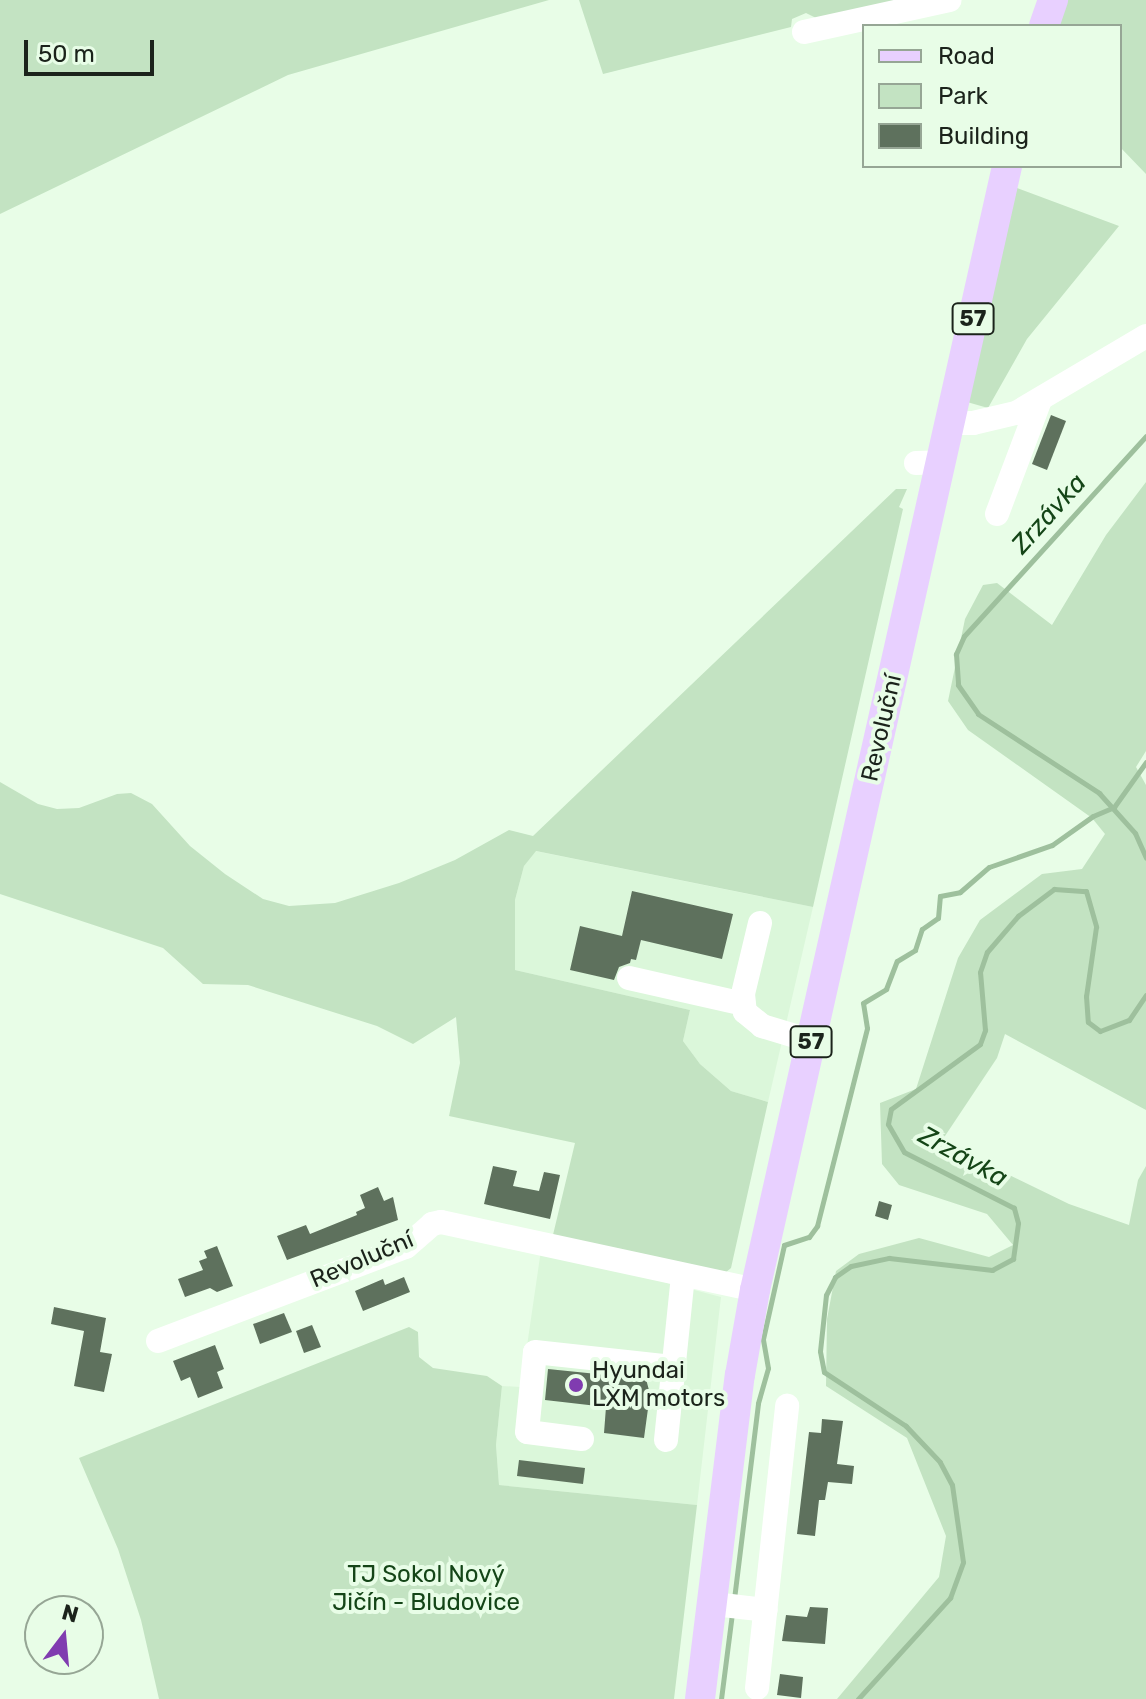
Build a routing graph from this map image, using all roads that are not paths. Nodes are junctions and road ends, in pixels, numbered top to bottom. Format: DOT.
graph roads {
  1 [pos="950,0"];
  2 [pos="1053,0"];
  3 [pos="1045,24"];
  4 [pos="804,32"];
  5 [pos="1007,168"];
  6 [pos="1146,336"];
  7 [pos="1040,400"];
  8 [pos="949,423"];
  9 [pos="997,514"];
  10 [pos="760,923"];
  11 [pos="629,978"];
  12 [pos="743,1004"];
  13 [pos="812,1041"];
  14 [pos="683,1276"];
  15 [pos="755,1290"];
  16 [pos="158,1341"];
  17 [pos="672,1367"];
  18 [pos="787,1406"];
  19 [pos="582,1439"];
  20 [pos="666,1440"];
  21 [pos="727,1605"];
  22 [pos="766,1610"];
  23 [pos="757,1688"];
  24 [pos="700,1699"];
  1 -- 4 [label="street"];
  2 -- 3 [label="main road"];
  5 -- 8 [label="main road, Revoluční / 57"];
  6 -- 7 [label="street"];
  7 -- 8 [label="street"];
  7 -- 9 [label="street"];
  8 -- 13 [label="main road, Revoluční / 57"];
  10 -- 12 [label="street"];
  11 -- 12 [label="street"];
  12 -- 13 [label="street"];
  13 -- 15 [label="main road, Revoluční / 57"];
  14 -- 15 [label="street, Revoluční"];
  14 -- 16 [label="street, Revoluční"];
  14 -- 17 [label="street"];
  15 -- 21 [label="main road, Revoluční / 57"];
  17 -- 19 [label="street"];
  17 -- 20 [label="street"];
  18 -- 22 [label="street"];
  21 -- 22 [label="street"];
  21 -- 24 [label="main road, Revoluční / 57"];
  22 -- 23 [label="street"];
}
